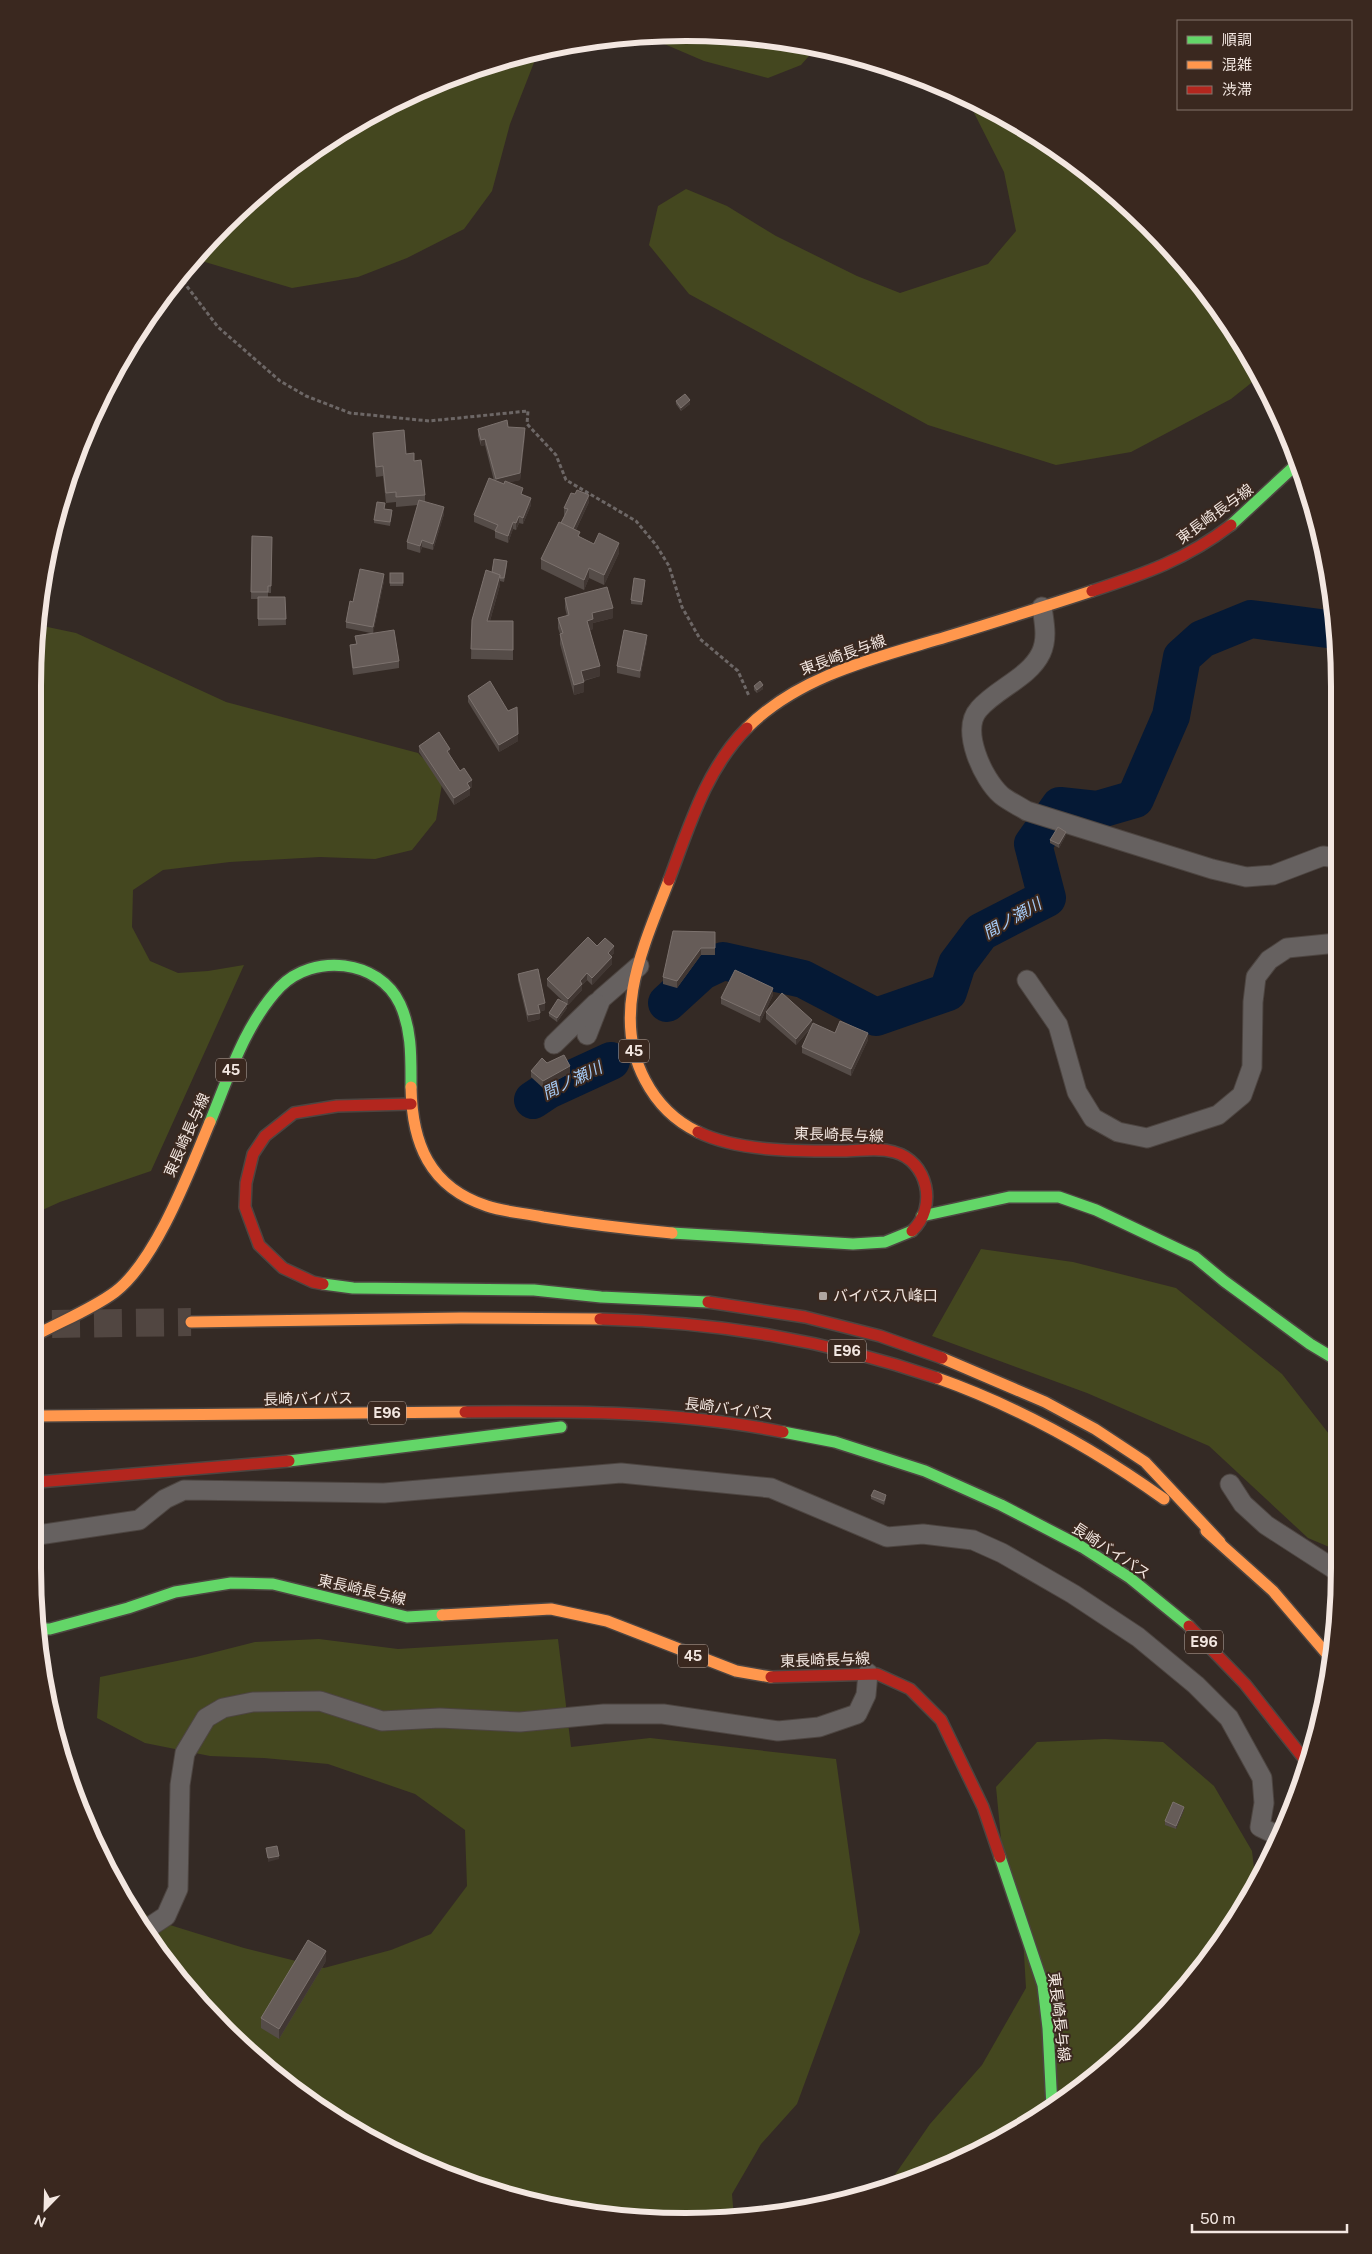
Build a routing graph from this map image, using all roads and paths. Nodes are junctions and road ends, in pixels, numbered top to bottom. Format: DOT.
graph roads {
  1 [pos="184,282"];
  2 [pos="1293,467"];
  3 [pos="1042,608"];
  4 [pos="762,713"];
  5 [pos="1331,857"];
  6 [pos="1331,944"];
  7 [pos="640,965"];
  8 [pos="1027,980"];
  9 [pos="601,999"];
  10 [pos="587,1035"];
  11 [pos="554,1044"];
  12 [pos="411,1104"];
  13 [pos="922,1216"];
  14 [pos="601,1296"];
  15 [pos="543,1304"];
  16 [pos="524,1306"];
  17 [pos="428,1318"];
  18 [pos="190,1322"];
  19 [pos="41,1333"];
  20 [pos="1331,1356"];
  21 [pos="636,1414"];
  22 [pos="41,1416"];
  23 [pos="41,1482"];
  24 [pos="1230,1484"];
  25 [pos="41,1535"];
  26 [pos="1220,1542"];
  27 [pos="1331,1567"];
  28 [pos="45,1629"];
  29 [pos="1325,1651"];
  30 [pos="868,1673"];
  31 [pos="1302,1757"];
  32 [pos="1273,1833"];
  33 [pos="150,1926"];
  34 [pos="1052,2099"];
  1 -- 4 [label="path"];
  2 -- 3 [label="main road, 東長崎長与線 / 45"];
  3 -- 4 [label="main road, 東長崎長与線 / 45"];
  3 -- 5 [label="street"];
  4 -- 7 [label="main road, 東長崎長与線 / 45"];
  6 -- 8 [label="street"];
  7 -- 9 [label="street"];
  7 -- 13 [label="main road, 東長崎長与線 / 45"];
  9 -- 10 [label="street"];
  9 -- 11 [label="street"];
  12 -- 13 [label="main road, 東長崎長与線 / 45"];
  12 -- 14 [label="main road"];
  12 -- 19 [label="main road, 東長崎長与線 / 45"];
  13 -- 20 [label="main road"];
  14 -- 15 [label="main road"];
  14 -- 26 [label="main road"];
  16 -- 17 [label="main road"];
  17 -- 18 [label="main road, E96"];
  17 -- 26 [label="main road, E96"];
  21 -- 22 [label="main road, 長崎バイパス / E96"];
  21 -- 23 [label="main road"];
  21 -- 31 [label="main road, 長崎バイパス / E96"];
  24 -- 27 [label="street"];
  25 -- 32 [label="street"];
  26 -- 29 [label="main road, E96"];
  28 -- 30 [label="main road, 東長崎長与線 / 45"];
  30 -- 33 [label="street"];
  30 -- 34 [label="main road, 東長崎長与線 / 45"];
}
